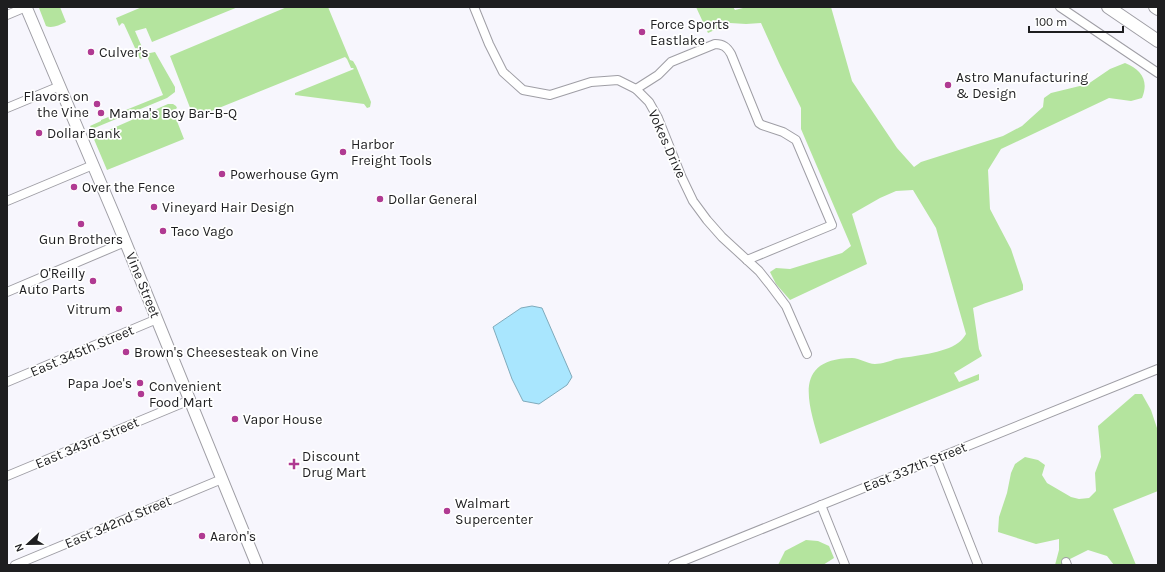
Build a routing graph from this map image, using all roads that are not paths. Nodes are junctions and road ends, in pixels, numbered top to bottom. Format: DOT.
graph roads {
  1 [pos="26,7"];
  2 [pos="474,7"];
  3 [pos="1060,7"];
  4 [pos="1108,7"];
  5 [pos="1155,7"];
  6 [pos="1158,9"];
  7 [pos="7,15"];
  8 [pos="1158,41"];
  9 [pos="1158,73"];
  10 [pos="60,86"];
  11 [pos="636,89"];
  12 [pos="7,108"];
  13 [pos="93,165"];
  14 [pos="7,201"];
  15 [pos="125,242"];
  16 [pos="747,260"];
  17 [pos="7,292"];
  18 [pos="157,319"];
  19 [pos="807,354"];
  20 [pos="1158,368"];
  21 [pos="7,382"];
  22 [pos="190,400"];
  23 [pos="936,458"];
  24 [pos="7,476"];
  25 [pos="222,479"];
  26 [pos="821,505"];
  27 [pos="15,565"];
  28 [pos="257,565"];
  29 [pos="673,565"];
  30 [pos="845,565"];
  31 [pos="978,565"];
  1 -- 7 [label="street"];
  1 -- 10 [label="main road, Vine Street"];
  2 -- 11 [label="street, Vokes Drive"];
  3 -- 9 [label="street"];
  4 -- 8 [label="highway"];
  5 -- 6 [label="highway"];
  10 -- 12 [label="street"];
  10 -- 13 [label="main road, Vine Street"];
  11 -- 16 [label="street, Vokes Drive"];
  11 -- 16 [label="street"];
  13 -- 14 [label="street"];
  13 -- 15 [label="main road, Vine Street"];
  15 -- 17 [label="street"];
  15 -- 18 [label="main road, Vine Street"];
  16 -- 19 [label="street, Vokes Drive"];
  18 -- 21 [label="street, East 345th Street"];
  18 -- 22 [label="main road, Vine Street"];
  20 -- 23 [label="street, East 337th Street"];
  22 -- 24 [label="street, East 343rd Street"];
  22 -- 25 [label="main road, Vine Street"];
  23 -- 26 [label="street, East 337th Street"];
  23 -- 31 [label="street"];
  25 -- 27 [label="street, East 342nd Street"];
  25 -- 28 [label="main road, Vine Street"];
  26 -- 29 [label="street, East 337th Street"];
  26 -- 30 [label="street"];
}
